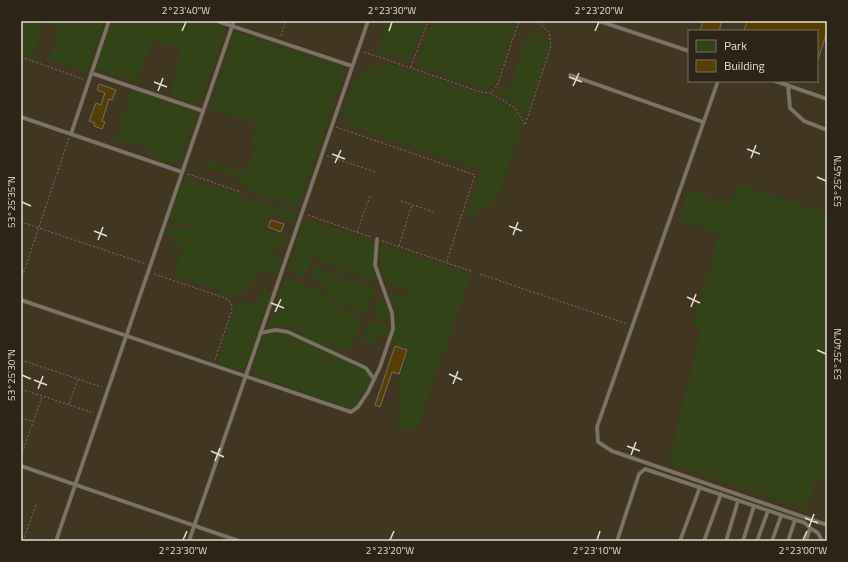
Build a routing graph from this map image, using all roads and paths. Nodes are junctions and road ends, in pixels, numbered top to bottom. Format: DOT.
graph roads {
  1 [pos="109,21"];
  2 [pos="217,21"];
  3 [pos="234,21"];
  4 [pos="286,21"];
  5 [pos="368,21"];
  6 [pos="428,21"];
  7 [pos="519,21"];
  8 [pos="536,21"];
  9 [pos="599,21"];
  10 [pos="232,26"];
  11 [pos="279,42"];
  12 [pos="358,50"];
  13 [pos="688,52"];
  14 [pos="21,57"];
  15 [pos="352,66"];
  16 [pos="411,68"];
  17 [pos="91,73"];
  18 [pos="570,75"];
  19 [pos="88,81"];
  20 [pos="718,82"];
  21 [pos="778,82"];
  22 [pos="788,85"];
  23 [pos="491,93"];
  24 [pos="827,99"];
  25 [pos="203,111"];
  26 [pos="21,117"];
  27 [pos="703,122"];
  28 [pos="332,125"];
  29 [pos="827,130"];
  30 [pos="70,134"];
  31 [pos="322,154"];
  32 [pos="182,172"];
  33 [pos="376,172"];
  34 [pos="241,192"];
  35 [pos="370,196"];
  36 [pos="401,201"];
  37 [pos="412,204"];
  38 [pos="434,212"];
  39 [pos="302,213"];
  40 [pos="21,222"];
  41 [pos="39,228"];
  42 [pos="357,232"];
  43 [pos="377,239"];
  44 [pos="398,246"];
  45 [pos="446,263"];
  46 [pos="150,265"];
  47 [pos="148,272"];
  48 [pos="471,272"];
  49 [pos="480,274"];
  50 [pos="21,280"];
  51 [pos="21,300"];
  52 [pos="632,326"];
  53 [pos="260,333"];
  54 [pos="126,336"];
  55 [pos="21,360"];
  56 [pos="213,366"];
  57 [pos="245,377"];
  58 [pos="78,379"];
  59 [pos="374,379"];
  60 [pos="21,389"];
  61 [pos="108,389"];
  62 [pos="42,396"];
  63 [pos="69,405"];
  64 [pos="99,415"];
  65 [pos="21,418"];
  66 [pos="33,422"];
  67 [pos="21,456"];
  68 [pos="21,466"];
  69 [pos="75,484"];
  70 [pos="700,487"];
  71 [pos="720,494"];
  72 [pos="738,501"];
  73 [pos="36,505"];
  74 [pos="754,506"];
  75 [pos="768,511"];
  76 [pos="781,516"];
  77 [pos="795,520"];
  78 [pos="195,525"];
  79 [pos="827,525"];
  80 [pos="810,528"];
  81 [pos="23,541"];
  82 [pos="56,541"];
  83 [pos="190,541"];
  84 [pos="240,541"];
  85 [pos="617,541"];
  86 [pos="680,541"];
  87 [pos="704,541"];
  88 [pos="726,541"];
  89 [pos="743,541"];
  90 [pos="757,541"];
  91 [pos="772,541"];
  92 [pos="788,541"];
  93 [pos="806,541"];
  94 [pos="822,541"];
  1 -- 17 [label="lane"];
  2 -- 10 [label="lane"];
  3 -- 10 [label="lane"];
  4 -- 11 [label="path"];
  5 -- 12 [label="lane"];
  6 -- 16 [label="path"];
  7 -- 23 [label="path"];
  8 -- 23 [label="path"];
  9 -- 13 [label="lane"];
  10 -- 11 [label="lane"];
  10 -- 25 [label="lane"];
  11 -- 15 [label="lane"];
  12 -- 15 [label="lane"];
  12 -- 16 [label="path"];
  14 -- 19 [label="path"];
  15 -- 28 [label="lane"];
  16 -- 23 [label="path"];
  17 -- 19 [label="lane"];
  17 -- 25 [label="lane"];
  18 -- 27 [label="lane"];
  19 -- 30 [label="lane"];
  20 -- 27 [label="lane"];
  21 -- 22 [label="lane"];
  22 -- 24 [label="lane"];
  22 -- 29 [label="lane"];
  25 -- 32 [label="lane"];
  26 -- 30 [label="lane"];
  27 -- 52 [label="lane"];
  28 -- 31 [label="lane"];
  28 -- 45 [label="path"];
  30 -- 32 [label="lane"];
  30 -- 41 [label="path"];
  31 -- 33 [label="path"];
  31 -- 39 [label="lane"];
  32 -- 34 [label="path"];
  32 -- 46 [label="lane"];
  35 -- 42 [label="path"];
  36 -- 37 [label="path"];
  37 -- 38 [label="path"];
  37 -- 44 [label="path"];
  39 -- 42 [label="path"];
  39 -- 53 [label="lane"];
  40 -- 41 [label="path"];
  41 -- 46 [label="path"];
  41 -- 50 [label="path"];
  42 -- 43 [label="path"];
  43 -- 44 [label="path"];
  43 -- 59 [label="lane"];
  44 -- 45 [label="path"];
  45 -- 48 [label="path"];
  46 -- 47 [label="lane"];
  47 -- 54 [label="lane"];
  47 -- 56 [label="path"];
  49 -- 52 [label="path"];
  51 -- 54 [label="lane"];
  52 -- 79 [label="lane"];
  53 -- 57 [label="lane"];
  53 -- 59 [label="lane"];
  54 -- 56 [label="lane"];
  54 -- 61 [label="lane"];
  55 -- 58 [label="path"];
  56 -- 57 [label="lane"];
  57 -- 59 [label="lane"];
  57 -- 78 [label="lane"];
  58 -- 61 [label="path"];
  58 -- 63 [label="path"];
  60 -- 62 [label="path"];
  61 -- 64 [label="lane"];
  62 -- 63 [label="path"];
  62 -- 66 [label="path"];
  63 -- 64 [label="path"];
  64 -- 69 [label="lane"];
  65 -- 66 [label="path"];
  66 -- 67 [label="path"];
  68 -- 69 [label="lane"];
  69 -- 78 [label="lane"];
  69 -- 82 [label="lane"];
  70 -- 71 [label="lane"];
  70 -- 85 [label="lane"];
  70 -- 86 [label="lane"];
  71 -- 72 [label="lane"];
  71 -- 87 [label="lane"];
  72 -- 74 [label="lane"];
  72 -- 88 [label="lane"];
  73 -- 81 [label="path"];
  74 -- 75 [label="lane"];
  74 -- 89 [label="lane"];
  75 -- 76 [label="lane"];
  75 -- 90 [label="lane"];
  76 -- 77 [label="lane"];
  76 -- 91 [label="lane"];
  77 -- 80 [label="lane"];
  77 -- 92 [label="lane"];
  78 -- 83 [label="lane"];
  78 -- 84 [label="lane"];
  80 -- 93 [label="lane"];
  80 -- 94 [label="lane"];
}
